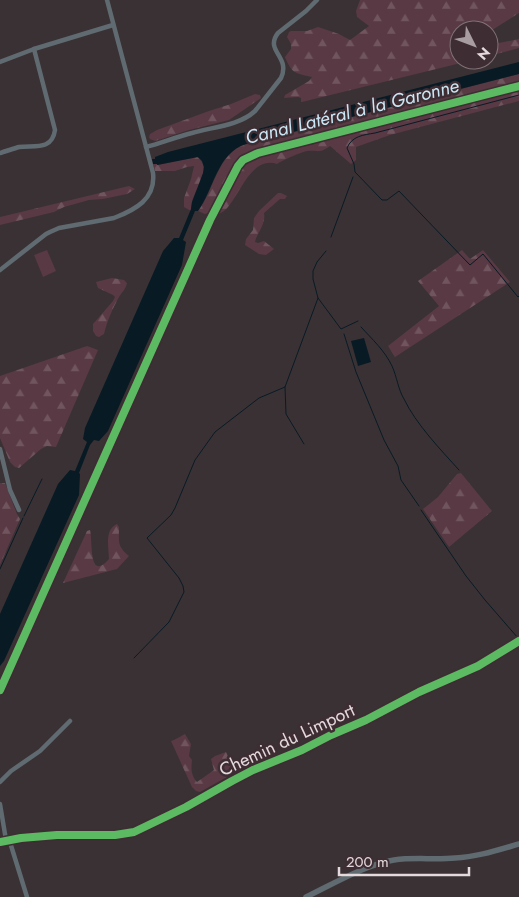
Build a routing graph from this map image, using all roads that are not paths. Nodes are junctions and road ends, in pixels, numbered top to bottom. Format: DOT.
graph roads {
  1 [pos="107,0"];
  2 [pos="317,0"];
  3 [pos="113,25"];
  4 [pos="34,49"];
  5 [pos="0,62"];
  6 [pos="146,147"];
  7 [pos="0,153"];
  8 [pos="0,270"];
  9 [pos="0,449"];
  10 [pos="19,510"];
  11 [pos="519,641"];
  12 [pos="70,721"];
  13 [pos="0,782"];
  14 [pos="0,804"];
  15 [pos="7,840"];
  16 [pos="0,842"];
  17 [pos="519,844"];
  18 [pos="27,897"];
  19 [pos="306,897"];
  1 -- 3 [label="street"];
  2 -- 6 [label="street"];
  3 -- 4 [label="street"];
  3 -- 6 [label="street"];
  4 -- 5 [label="street"];
  4 -- 7 [label="street"];
  6 -- 8 [label="street"];
  9 -- 10 [label="street"];
  11 -- 15 [label="street, Chemin du Limport"];
  12 -- 13 [label="street"];
  14 -- 15 [label="street"];
  15 -- 16 [label="street, Chemin du Limport"];
  15 -- 18 [label="street"];
  17 -- 19 [label="street"];
}
